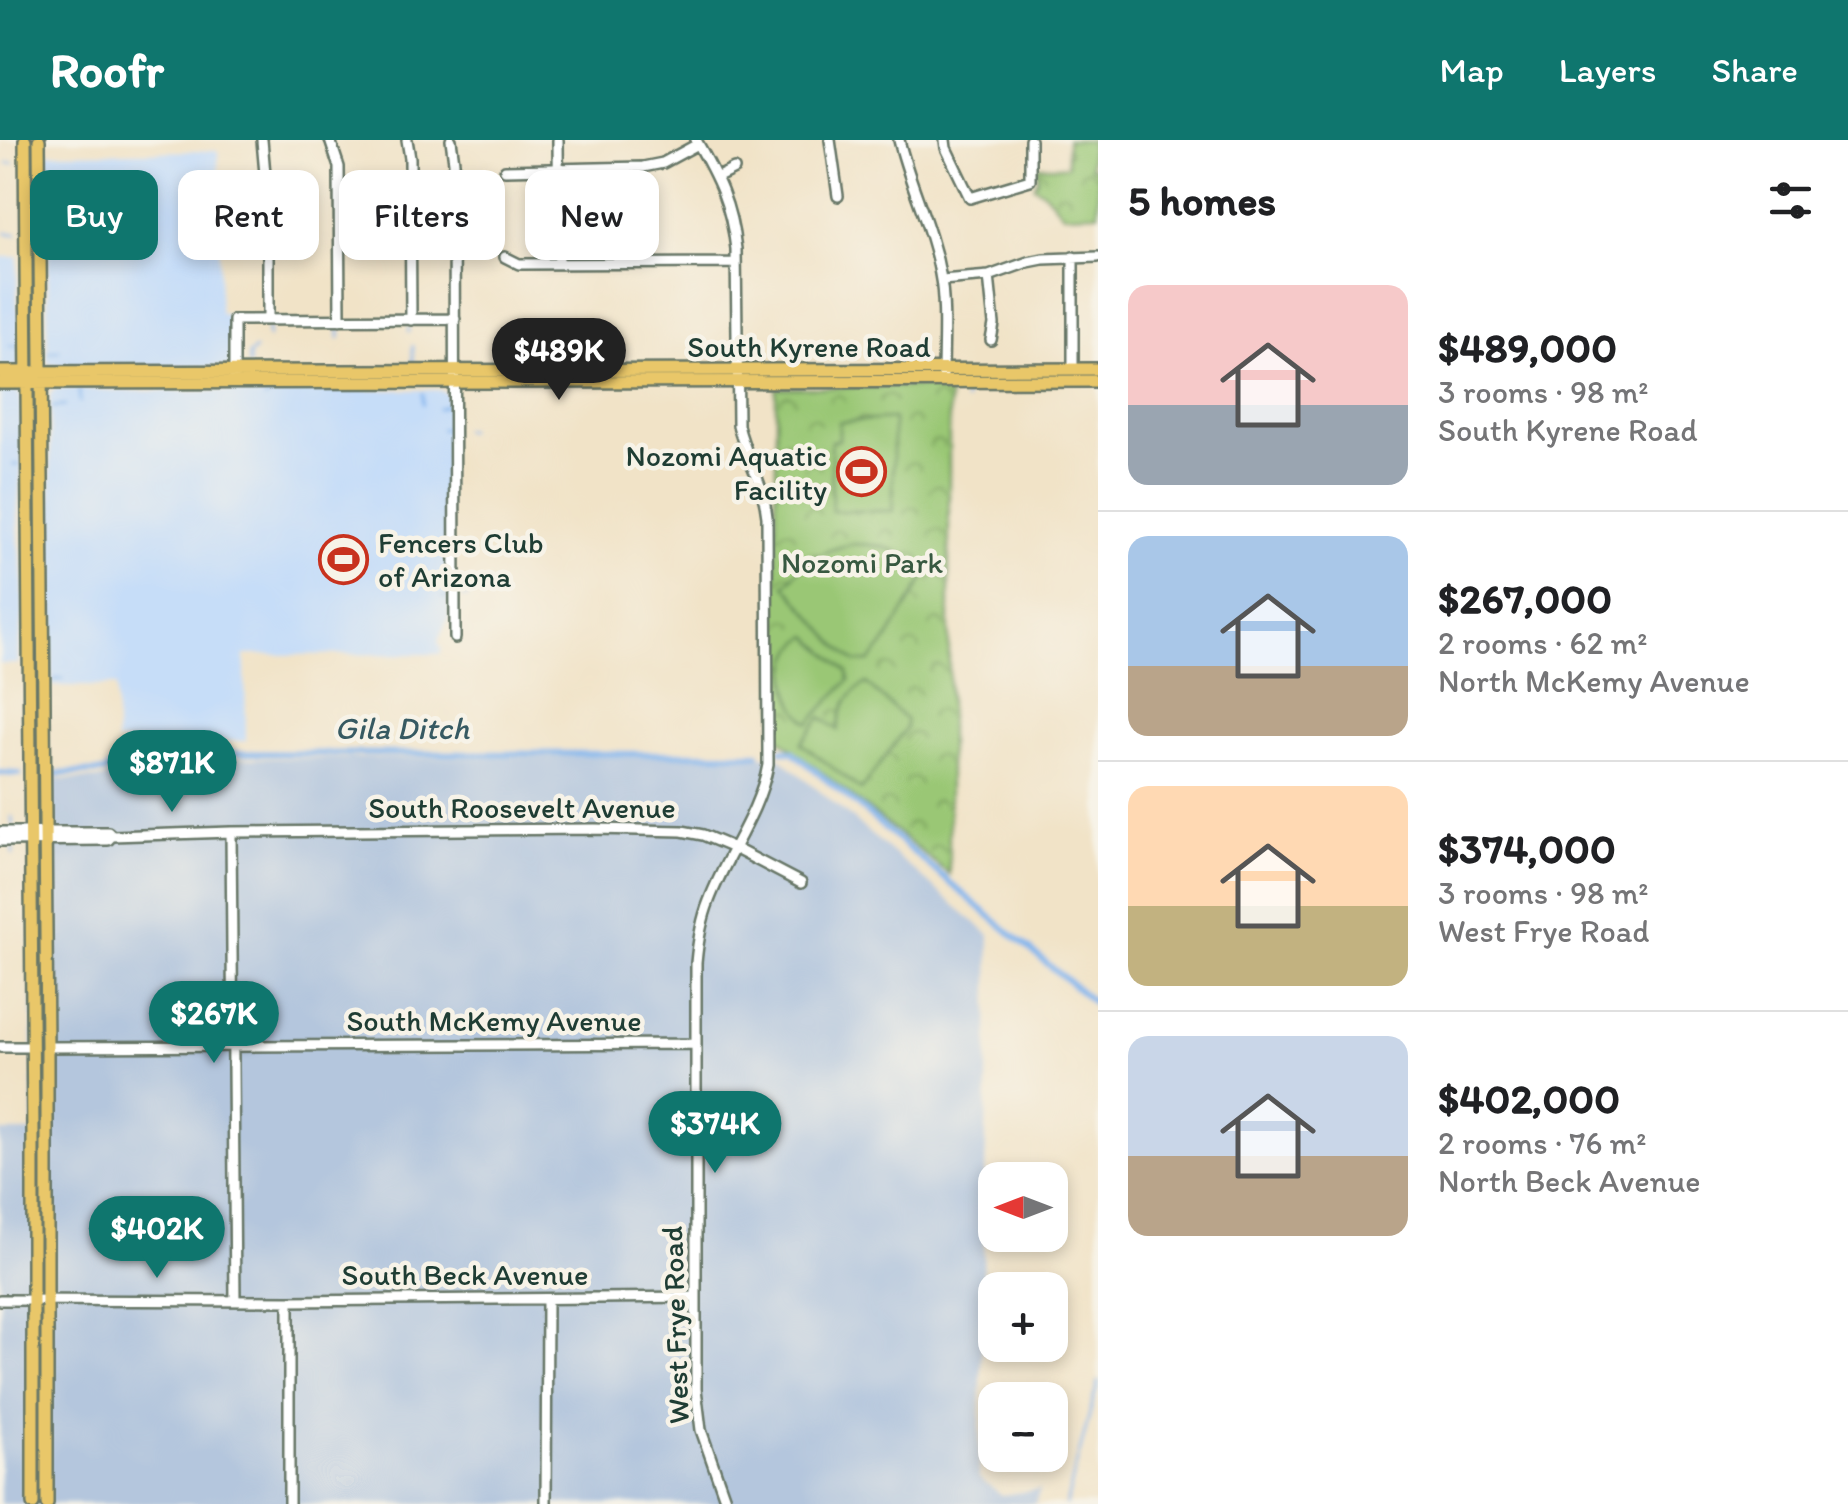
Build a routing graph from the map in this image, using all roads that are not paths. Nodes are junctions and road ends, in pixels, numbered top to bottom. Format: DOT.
graph roads {
  1 [pos="25,140"];
  2 [pos="39,140"];
  3 [pos="262,140"];
  4 [pos="330,140"];
  5 [pos="407,140"];
  6 [pos="451,140"];
  7 [pos="558,140"];
  8 [pos="830,140"];
  9 [pos="900,140"];
  10 [pos="945,140"];
  11 [pos="1030,140"];
  12 [pos="697,142"];
  13 [pos="558,168"];
  14 [pos="734,169"];
  15 [pos="35,170"];
  16 [pos="504,170"];
  17 [pos="30,176"];
  18 [pos="718,177"];
  19 [pos="838,196"];
  20 [pos="1073,257"];
  21 [pos="1098,257"];
  22 [pos="505,258"];
  23 [pos="33,260"];
  24 [pos="647,260"];
  25 [pos="736,263"];
  26 [pos="558,264"];
  27 [pos="647,264"];
  28 [pos="989,276"];
  29 [pos="942,280"];
  30 [pos="455,319"];
  31 [pos="268,320"];
  32 [pos="340,320"];
  33 [pos="411,320"];
  34 [pos="991,340"];
  35 [pos="1098,369"];
  36 [pos="1072,370"];
  37 [pos="0,372"];
  38 [pos="142,372"];
  39 [pos="737,376"];
  40 [pos="943,376"];
  41 [pos="234,377"];
  42 [pos="455,377"];
  43 [pos="34,378"];
  44 [pos="1098,381"];
  45 [pos="0,383"];
  46 [pos="162,383"];
  47 [pos="455,638"];
  48 [pos="0,832"];
  49 [pos="231,832"];
  50 [pos="38,836"];
  51 [pos="0,841"];
  52 [pos="734,848"];
  53 [pos="801,883"];
  54 [pos="696,1044"];
  55 [pos="32,1047"];
  56 [pos="46,1047"];
  57 [pos="233,1047"];
  58 [pos="0,1048"];
  59 [pos="696,1297"];
  60 [pos="547,1299"];
  61 [pos="0,1300"];
  62 [pos="40,1300"];
  63 [pos="235,1300"];
  64 [pos="289,1302"];
  65 [pos="36,1501"];
  66 [pos="47,1504"];
  67 [pos="289,1504"];
  68 [pos="546,1504"];
  69 [pos="726,1504"];
  1 -- 17 [label="main road"];
  2 -- 15 [label="main road"];
  3 -- 31 [label="street"];
  4 -- 32 [label="street"];
  5 -- 33 [label="street"];
  6 -- 30 [label="street"];
  7 -- 13 [label="street"];
  8 -- 19 [label="street"];
  9 -- 29 [label="street"];
  10 -- 11 [label="street"];
  12 -- 13 [label="street"];
  12 -- 18 [label="street, West Frye Road"];
  13 -- 16 [label="street"];
  13 -- 26 [label="street"];
  14 -- 18 [label="street"];
  18 -- 25 [label="street, West Frye Road"];
  20 -- 21 [label="street"];
  20 -- 28 [label="street"];
  20 -- 36 [label="street"];
  22 -- 26 [label="street"];
  23 -- 43 [label="main road"];
  24 -- 27 [label="street"];
  25 -- 27 [label="street"];
  25 -- 39 [label="street, West Frye Road"];
  26 -- 27 [label="street"];
  28 -- 29 [label="street"];
  28 -- 34 [label="street"];
  29 -- 40 [label="street"];
  30 -- 33 [label="street"];
  30 -- 42 [label="street"];
  31 -- 32 [label="street"];
  31 -- 41 [label="street"];
  32 -- 33 [label="street"];
  35 -- 36 [label="main road, South Kyrene Road"];
  36 -- 40 [label="main road, South Kyrene Road"];
  37 -- 43 [label="main road"];
  38 -- 41 [label="main road, South Kyrene Road"];
  38 -- 43 [label="main road, South Kyrene Road"];
  38 -- 46 [label="main road"];
  39 -- 40 [label="main road, South Kyrene Road"];
  39 -- 42 [label="main road, South Kyrene Road"];
  39 -- 52 [label="street, West Frye Road"];
  40 -- 44 [label="main road, South Kyrene Road"];
  41 -- 42 [label="main road, South Kyrene Road"];
  41 -- 46 [label="main road, South Kyrene Road"];
  42 -- 47 [label="street"];
  43 -- 45 [label="main road"];
  43 -- 46 [label="main road, South Kyrene Road"];
  43 -- 50 [label="main road"];
  48 -- 50 [label="street"];
  49 -- 50 [label="street, South Roosevelt Avenue"];
  49 -- 52 [label="street, South Roosevelt Avenue"];
  49 -- 57 [label="street"];
  50 -- 51 [label="street"];
  50 -- 55 [label="main road"];
  50 -- 56 [label="main road"];
  52 -- 53 [label="street, South Roosevelt Avenue"];
  52 -- 54 [label="street, West Frye Road"];
  54 -- 57 [label="street, South McKemy Avenue"];
  54 -- 59 [label="street, West Frye Road"];
  55 -- 58 [label="street"];
  55 -- 62 [label="main road"];
  56 -- 57 [label="street, South McKemy Avenue"];
  56 -- 62 [label="main road"];
  57 -- 63 [label="street"];
  59 -- 60 [label="street, South Beck Avenue"];
  59 -- 69 [label="street, West Frye Road"];
  60 -- 64 [label="street, South Beck Avenue"];
  60 -- 68 [label="street"];
  61 -- 62 [label="street, South Beck Avenue"];
  62 -- 63 [label="street, South Beck Avenue"];
  62 -- 65 [label="main road"];
  62 -- 66 [label="main road"];
  63 -- 64 [label="street, South Beck Avenue"];
  64 -- 67 [label="street"];
}
